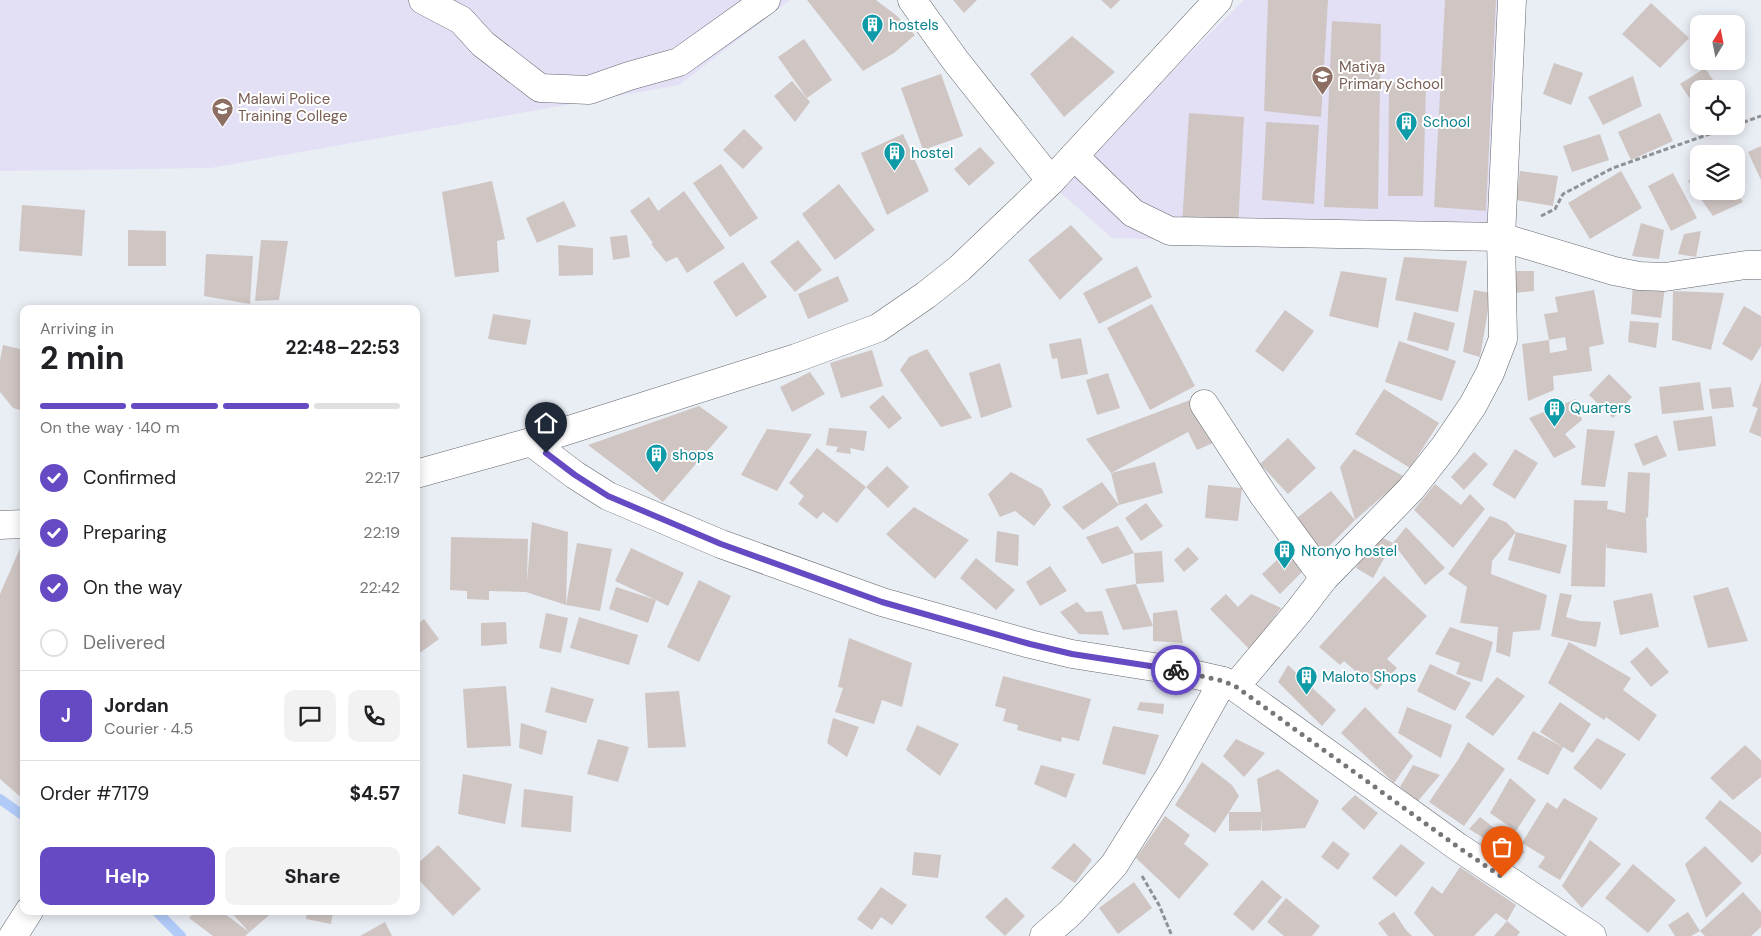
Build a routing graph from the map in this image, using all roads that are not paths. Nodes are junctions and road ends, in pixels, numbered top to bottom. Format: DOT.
graph roads {
  1 [pos="423,0"];
  2 [pos="766,0"];
  3 [pos="912,0"];
  4 [pos="1218,0"];
  5 [pos="1512,0"];
  6 [pos="1074,156"];
  7 [pos="1051,181"];
  8 [pos="1501,237"];
  9 [pos="1761,265"];
  10 [pos="1204,404"];
  11 [pos="531,442"];
  12 [pos="420,473"];
  13 [pos="20,524"];
  14 [pos="0,525"];
  15 [pos="1324,578"];
  16 [pos="1229,684"];
  17 [pos="26,915"];
  18 [pos="13,936"];
  19 [pos="1044,936"];
  20 [pos="1592,936"];
  1 -- 2 [label="street"];
  3 -- 7 [label="street"];
  4 -- 6 [label="street"];
  5 -- 8 [label="street"];
  6 -- 7 [label="street"];
  6 -- 8 [label="street"];
  7 -- 11 [label="street"];
  8 -- 9 [label="street"];
  8 -- 15 [label="street"];
  10 -- 15 [label="street"];
  11 -- 12 [label="street"];
  11 -- 16 [label="street"];
  13 -- 14 [label="street"];
  15 -- 16 [label="street"];
  16 -- 19 [label="street"];
  16 -- 20 [label="street"];
  17 -- 18 [label="street"];
}
